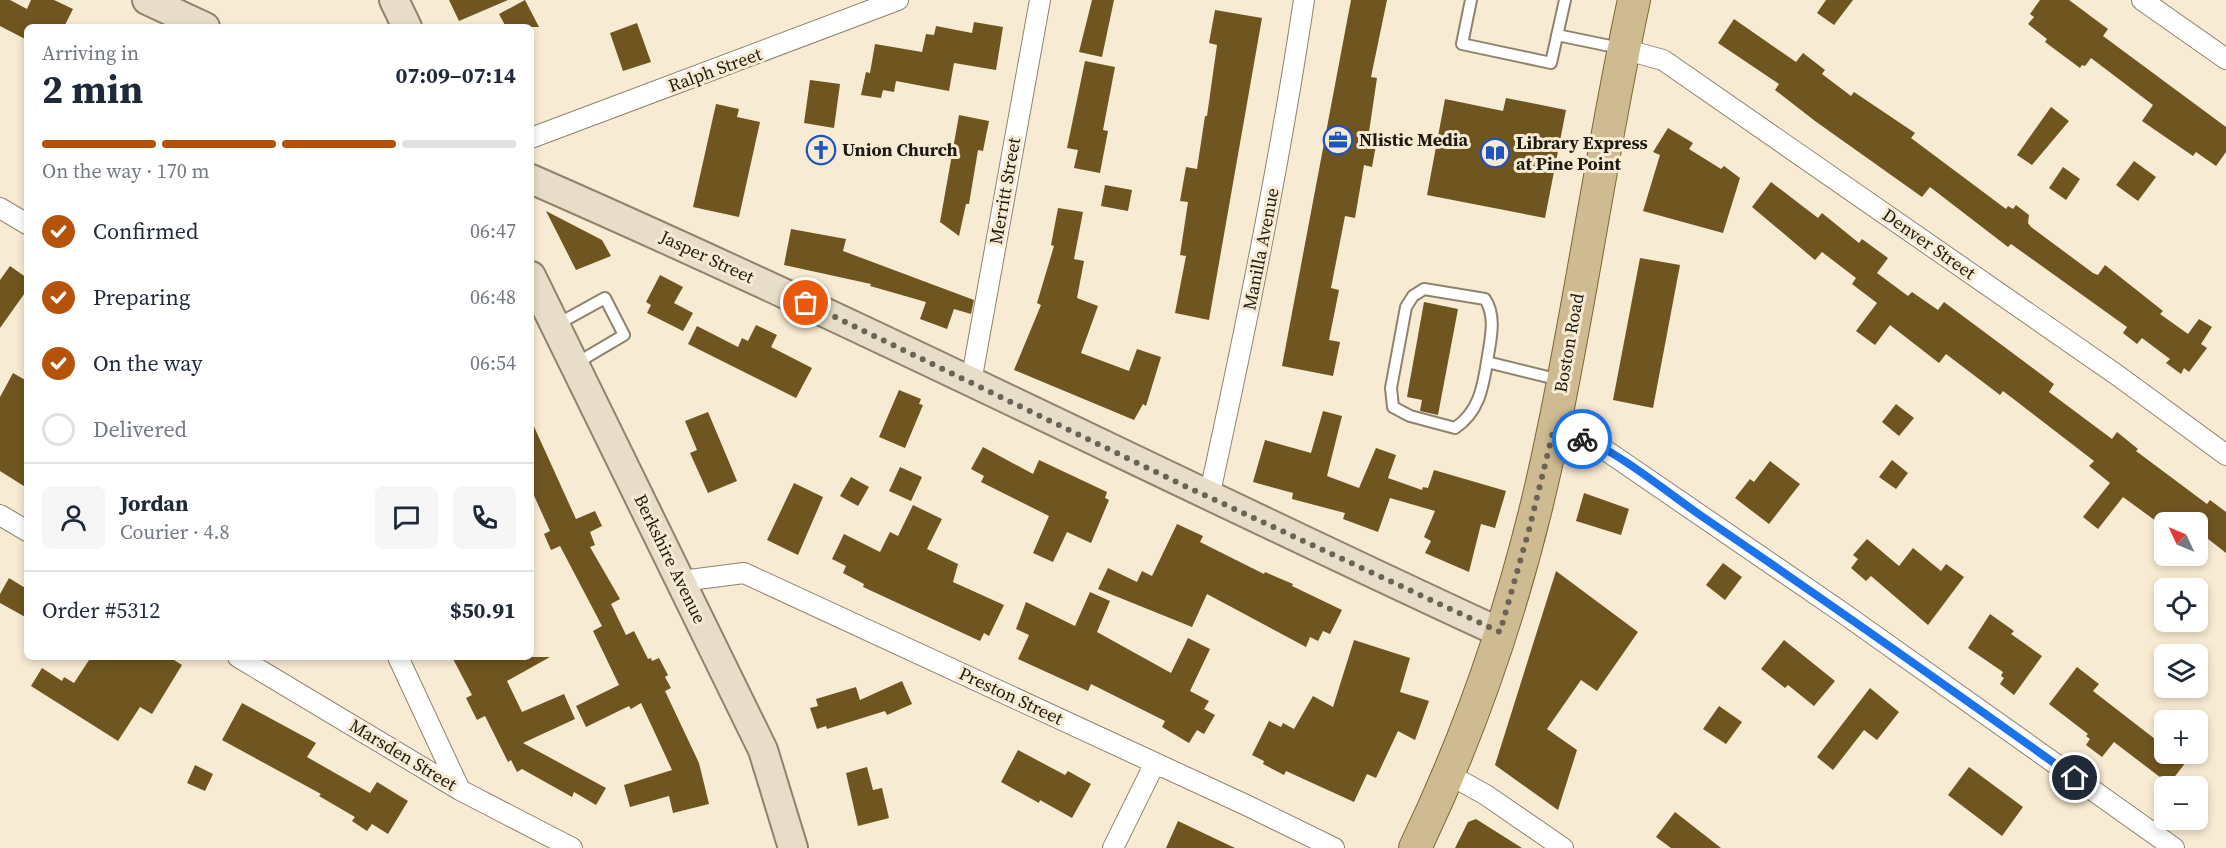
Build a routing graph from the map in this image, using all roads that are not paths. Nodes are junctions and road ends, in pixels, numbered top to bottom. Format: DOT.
graph roads {
  1 [pos="147,0"];
  2 [pos="394,0"];
  3 [pos="898,0"];
  4 [pos="1040,0"];
  5 [pos="1304,0"];
  6 [pos="1471,0"];
  7 [pos="1564,0"];
  8 [pos="1634,0"];
  9 [pos="2142,0"];
  10 [pos="199,24"];
  11 [pos="406,24"];
  12 [pos="1557,35"];
  13 [pos="1623,49"];
  14 [pos="2226,59"];
  15 [pos="534,137"];
  16 [pos="534,180"];
  17 [pos="0,208"];
  18 [pos="24,222"];
  19 [pos="534,282"];
  20 [pos="556,325"];
  21 [pos="1487,362"];
  22 [pos="575,364"];
  23 [pos="1563,381"];
  24 [pos="971,382"];
  25 [pos="1553,432"];
  26 [pos="2226,455"];
  27 [pos="1209,497"];
  28 [pos="0,515"];
  29 [pos="24,529"];
  30 [pos="682,581"];
  31 [pos="1500,632"];
  32 [pos="243,660"];
  33 [pos="399,660"];
  34 [pos="1155,763"];
  35 [pos="1450,775"];
  36 [pos="460,790"];
  37 [pos="1310,842"];
  38 [pos="572,848"];
  39 [pos="793,848"];
  40 [pos="1113,848"];
  41 [pos="1334,848"];
  42 [pos="1415,848"];
  43 [pos="1563,848"];
  44 [pos="2174,848"];
  1 -- 10 [label="main road"];
  2 -- 11 [label="main road"];
  3 -- 15 [label="street, Ralph Street"];
  4 -- 24 [label="street, Merritt Street"];
  5 -- 27 [label="street, Manilla Avenue"];
  6 -- 12 [label="lane"];
  7 -- 12 [label="lane"];
  8 -- 13 [label="main road, Boston Road"];
  9 -- 14 [label="street"];
  12 -- 13 [label="lane"];
  13 -- 23 [label="main road, Boston Road"];
  13 -- 26 [label="street, Denver Street"];
  16 -- 24 [label="main road, Jasper Street"];
  17 -- 18 [label="street"];
  19 -- 20 [label="main road, Berkshire Avenue"];
  20 -- 22 [label="main road, Berkshire Avenue"];
  20 -- 22 [label="lane"];
  21 -- 21 [label="lane"];
  21 -- 23 [label="lane"];
  22 -- 30 [label="main road, Berkshire Avenue"];
  23 -- 25 [label="main road, Boston Road"];
  24 -- 27 [label="main road, Jasper Street"];
  25 -- 31 [label="main road, Boston Road"];
  25 -- 44 [label="street"];
  27 -- 31 [label="main road, Jasper Street"];
  28 -- 29 [label="street"];
  30 -- 34 [label="street, Preston Street"];
  30 -- 39 [label="main road, Berkshire Avenue"];
  31 -- 35 [label="main road, Boston Road"];
  32 -- 36 [label="street, Marsden Street"];
  33 -- 36 [label="street"];
  34 -- 37 [label="street, Preston Street"];
  34 -- 40 [label="street"];
  35 -- 42 [label="main road, Boston Road"];
  35 -- 43 [label="street"];
  36 -- 38 [label="street, Marsden Street"];
  37 -- 41 [label="street, Preston Street"];
}
